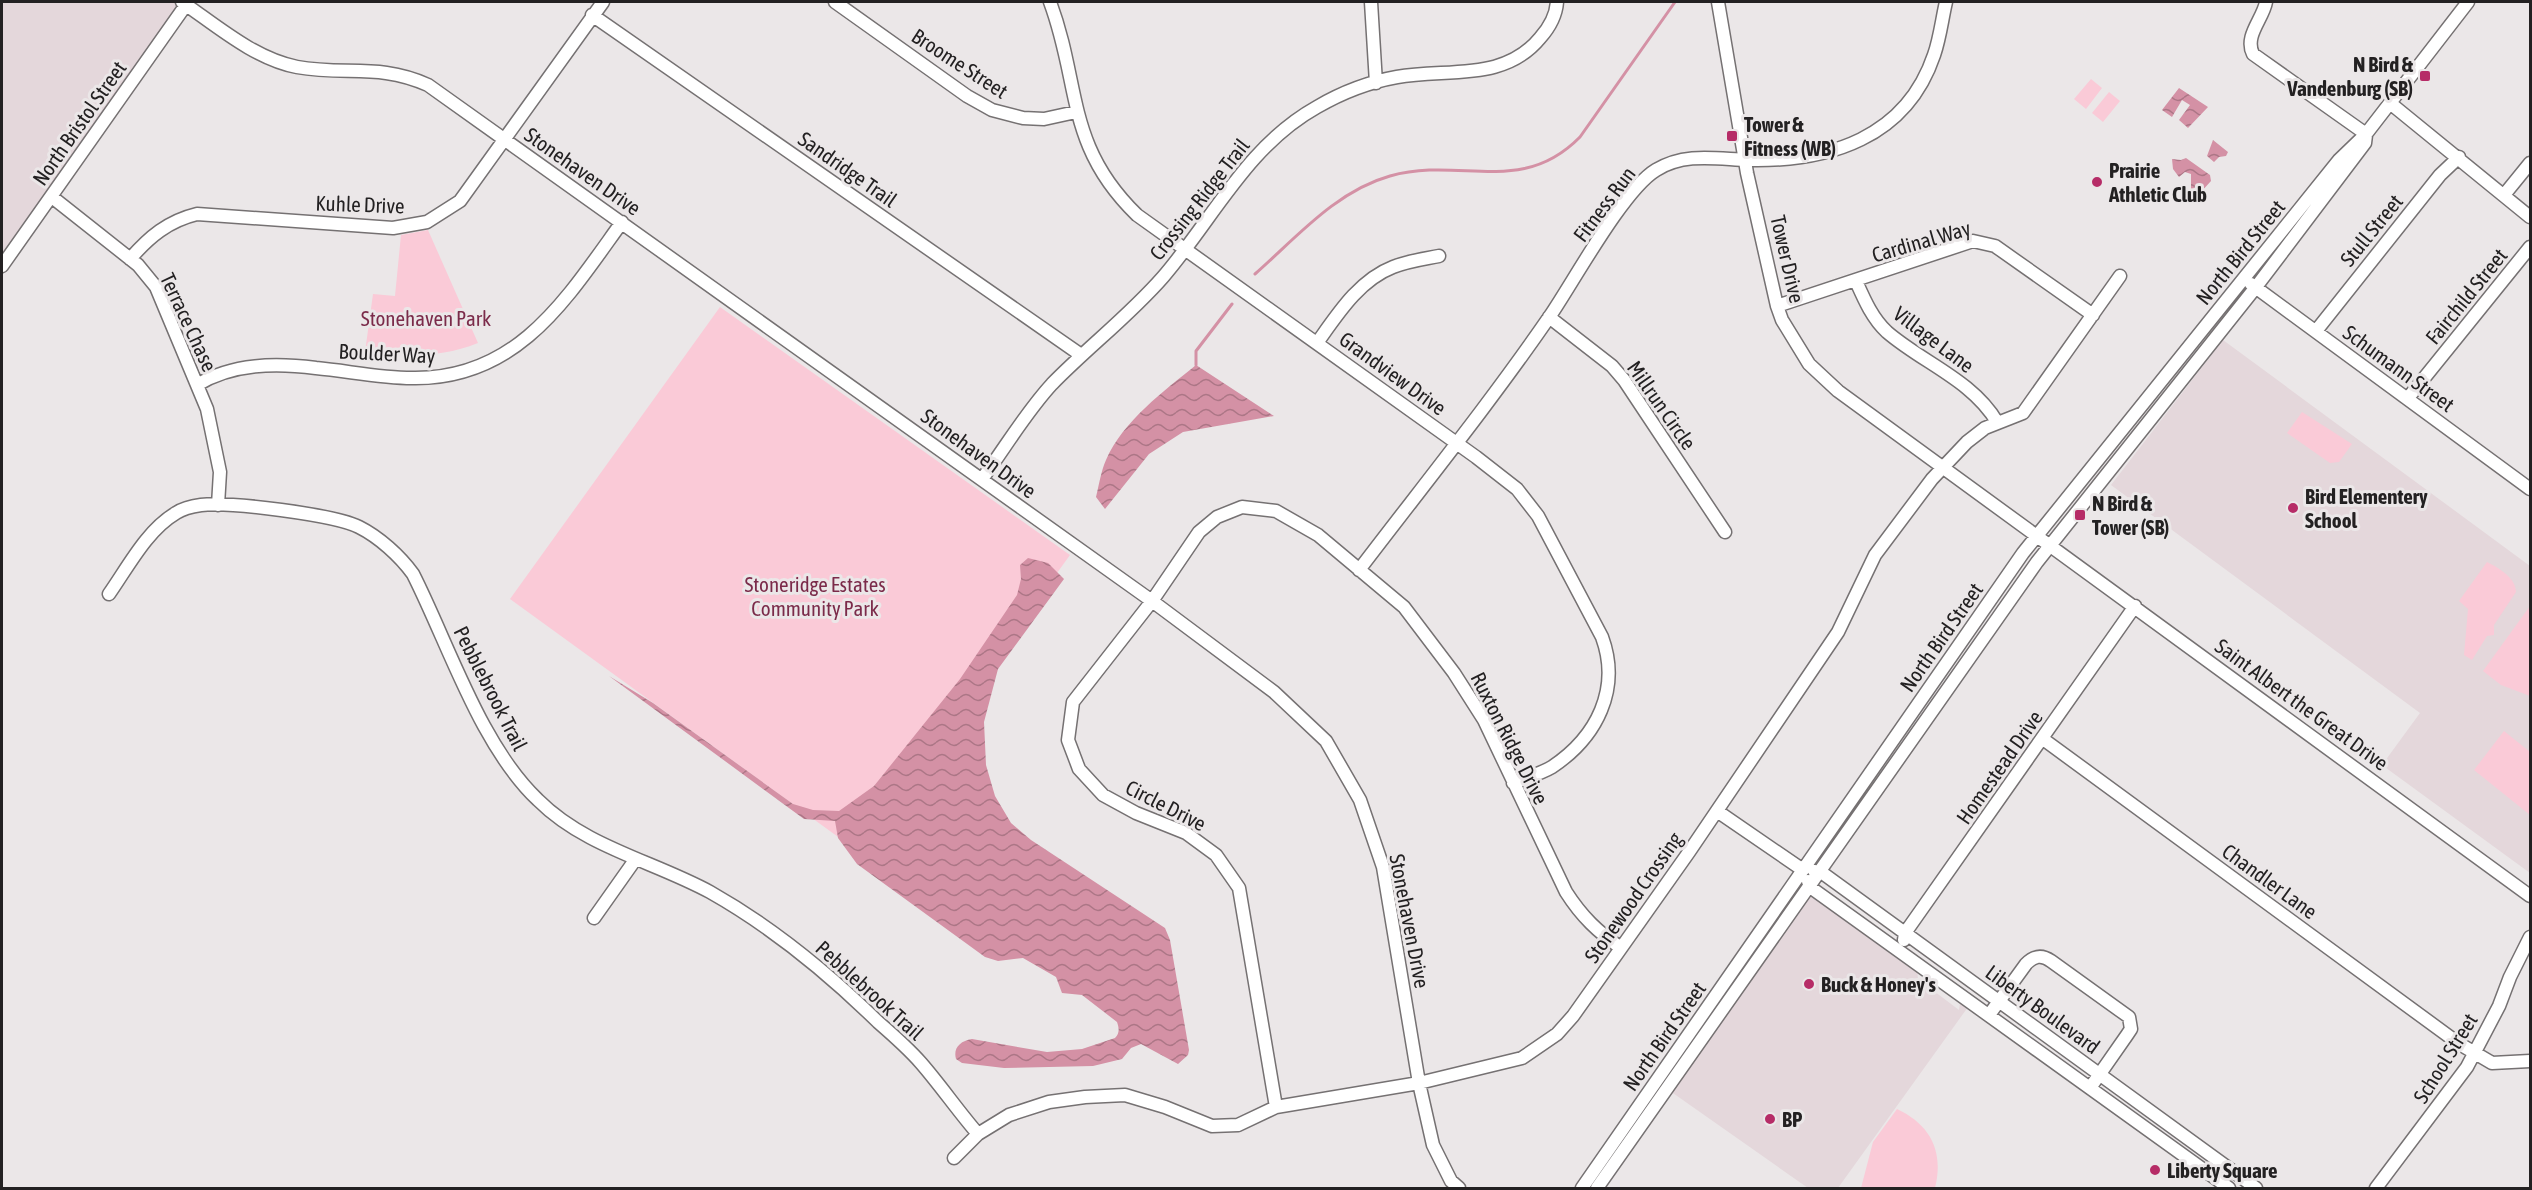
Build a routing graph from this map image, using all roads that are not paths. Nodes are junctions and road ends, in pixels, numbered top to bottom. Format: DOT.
graph roads {
  1 [pos="185,2"];
  2 [pos="603,2"];
  3 [pos="835,2"];
  4 [pos="1052,2"];
  5 [pos="1371,2"];
  6 [pos="1557,2"];
  7 [pos="1718,2"];
  8 [pos="1946,2"];
  9 [pos="2266,2"];
  10 [pos="2469,2"];
  11 [pos="592,15"];
  12 [pos="1376,82"];
  13 [pos="2390,103"];
  14 [pos="1076,112"];
  15 [pos="2366,134"];
  16 [pos="505,139"];
  17 [pos="2459,157"];
  18 [pos="1745,160"];
  19 [pos="2530,163"];
  20 [pos="2504,195"];
  21 [pos="52,197"];
  22 [pos="2530,217"];
  23 [pos="622,222"];
  24 [pos="2530,247"];
  25 [pos="1186,249"];
  26 [pos="1439,256"];
  27 [pos="130,259"];
  28 [pos="2,266"];
  29 [pos="2120,276"];
  30 [pos="2245,280"];
  31 [pos="1856,281"];
  32 [pos="2256,287"];
  33 [pos="1777,306"];
  34 [pos="2093,315"];
  35 [pos="1550,317"];
  36 [pos="2316,331"];
  37 [pos="1317,343"];
  38 [pos="1082,355"];
  39 [pos="197,385"];
  40 [pos="2408,399"];
  41 [pos="1998,422"];
  42 [pos="1456,442"];
  43 [pos="1942,468"];
  44 [pos="982,479"];
  45 [pos="2530,489"];
  46 [pos="218,505"];
  47 [pos="1725,532"];
  48 [pos="2037,536"];
  49 [pos="2050,546"];
  50 [pos="1359,570"];
  51 [pos="109,594"];
  52 [pos="1152,601"];
  53 [pos="2135,606"];
  54 [pos="2043,740"];
  55 [pos="1513,783"];
  56 [pos="1717,811"];
  57 [pos="635,860"];
  58 [pos="1803,870"];
  59 [pos="1821,872"];
  60 [pos="1810,887"];
  61 [pos="2530,896"];
  62 [pos="594,918"];
  63 [pos="1905,933"];
  64 [pos="2530,937"];
  65 [pos="1622,948"];
  66 [pos="1903,951"];
  67 [pos="1999,1000"];
  68 [pos="1989,1015"];
  69 [pos="2474,1053"];
  70 [pos="2530,1061"];
  71 [pos="2099,1074"];
  72 [pos="1419,1083"];
  73 [pos="2090,1088"];
  74 [pos="1276,1107"];
  75 [pos="978,1134"];
  76 [pos="954,1158"];
  77 [pos="1459,1188"];
  78 [pos="1582,1188"];
  79 [pos="1597,1188"];
  80 [pos="2229,1188"];
  81 [pos="2256,1188"];
  82 [pos="2376,1188"];
  1 -- 16 [label="street, Stonehaven Drive"];
  1 -- 21 [label="street, North Bristol Street"];
  2 -- 11 [label="street, Kuhle Drive"];
  3 -- 14 [label="street, Broome Street"];
  4 -- 14 [label="street, Grandview Drive"];
  5 -- 12 [label="street"];
  6 -- 12 [label="street, Crossing Ridge Trail"];
  7 -- 18 [label="street, Tower Drive"];
  8 -- 18 [label="street, Fitness Run"];
  9 -- 15 [label="street"];
  10 -- 13 [label="street, North Bird Street"];
  11 -- 16 [label="street, Kuhle Drive"];
  11 -- 38 [label="street, Sandridge Trail"];
  12 -- 25 [label="street, Crossing Ridge Trail"];
  13 -- 15 [label="street, North Bird Street"];
  13 -- 17 [label="street"];
  14 -- 25 [label="street, Grandview Drive"];
  15 -- 30 [label="street, North Bird Street"];
  15 -- 32 [label="street, North Bird Street"];
  16 -- 23 [label="street, Stonehaven Drive"];
  16 -- 27 [label="street, Kuhle Drive"];
  17 -- 20 [label="street"];
  17 -- 36 [label="street, Stull Street"];
  18 -- 33 [label="street, Tower Drive"];
  18 -- 35 [label="street, Fitness Run"];
  19 -- 20 [label="street"];
  20 -- 22 [label="street"];
  21 -- 27 [label="street, Terrace Chase"];
  21 -- 28 [label="street, North Bristol Street"];
  23 -- 39 [label="street, Boulder Way"];
  23 -- 44 [label="street, Stonehaven Drive"];
  24 -- 40 [label="street, Fairchild Street"];
  25 -- 37 [label="street, Grandview Drive"];
  25 -- 38 [label="street, Crossing Ridge Trail"];
  26 -- 37 [label="street"];
  27 -- 39 [label="street, Terrace Chase"];
  29 -- 34 [label="street, Stonewood Crossing"];
  30 -- 32 [label="street, Schumann Street"];
  30 -- 48 [label="street, North Bird Street"];
  31 -- 33 [label="street, Cardinal Way"];
  31 -- 34 [label="street, Cardinal Way"];
  31 -- 41 [label="street, Village Lane"];
  32 -- 36 [label="street, Schumann Street"];
  32 -- 49 [label="street, North Bird Street"];
  33 -- 43 [label="street, Tower Drive"];
  34 -- 41 [label="street, Stonewood Crossing"];
  35 -- 42 [label="street, Fitness Run"];
  35 -- 47 [label="street, Millrun Circle"];
  36 -- 40 [label="street, Schumann Street"];
  37 -- 42 [label="street, Grandview Drive"];
  38 -- 44 [label="street, Crossing Ridge Trail"];
  39 -- 46 [label="street, Terrace Chase"];
  40 -- 45 [label="street, Schumann Street"];
  41 -- 43 [label="street, Stonewood Crossing"];
  42 -- 50 [label="street, Fitness Run"];
  42 -- 55 [label="street, Grandview Drive"];
  43 -- 48 [label="street, Tower Drive"];
  43 -- 56 [label="street, Stonewood Crossing"];
  44 -- 52 [label="street, Stonehaven Drive"];
  46 -- 51 [label="street, Pebblebrook Trail"];
  46 -- 57 [label="street, Pebblebrook Trail"];
  48 -- 49 [label="street, Tower Drive"];
  48 -- 58 [label="street, North Bird Street"];
  49 -- 53 [label="street, Saint Albert the Great Drive"];
  49 -- 59 [label="street, North Bird Street"];
  50 -- 52 [label="street, Ruxton Ridge Drive"];
  50 -- 55 [label="street, Ruxton Ridge Drive"];
  52 -- 72 [label="street, Stonehaven Drive"];
  52 -- 74 [label="street, Circle Drive"];
  53 -- 54 [label="street, Homestead Drive"];
  53 -- 61 [label="street, Saint Albert the Great Drive"];
  54 -- 63 [label="street, Homestead Drive"];
  54 -- 69 [label="street, Chandler Lane"];
  55 -- 65 [label="street, Ruxton Ridge Drive"];
  56 -- 58 [label="street, Liberty Boulevard"];
  56 -- 65 [label="street, Stonewood Crossing"];
  57 -- 62 [label="street"];
  57 -- 75 [label="street, Pebblebrook Trail"];
  58 -- 59 [label="street, Liberty Boulevard"];
  58 -- 60 [label="street"];
  58 -- 78 [label="street, North Bird Street"];
  59 -- 60 [label="street, North Bird Street"];
  59 -- 63 [label="street, Liberty Boulevard"];
  60 -- 66 [label="street, Liberty Boulevard"];
  60 -- 79 [label="street, North Bird Street"];
  63 -- 66 [label="street, Homestead Drive"];
  63 -- 67 [label="street, Liberty Boulevard"];
  64 -- 69 [label="street, School Street"];
  65 -- 72 [label="street, Stonewood Crossing"];
  66 -- 68 [label="street, Liberty Boulevard"];
  67 -- 68 [label="street"];
  67 -- 71 [label="street, Liberty Boulevard"];
  67 -- 71 [label="street"];
  68 -- 73 [label="street, Liberty Boulevard"];
  69 -- 70 [label="street, Chandler Lane"];
  69 -- 82 [label="street, School Street"];
  71 -- 73 [label="street"];
  71 -- 81 [label="street, Liberty Boulevard"];
  72 -- 74 [label="street, Stonewood Crossing"];
  72 -- 77 [label="street, Stonehaven Drive"];
  73 -- 80 [label="street, Liberty Boulevard"];
  74 -- 75 [label="street, Stonewood Crossing"];
  75 -- 76 [label="street, Stonewood Crossing"];
}
